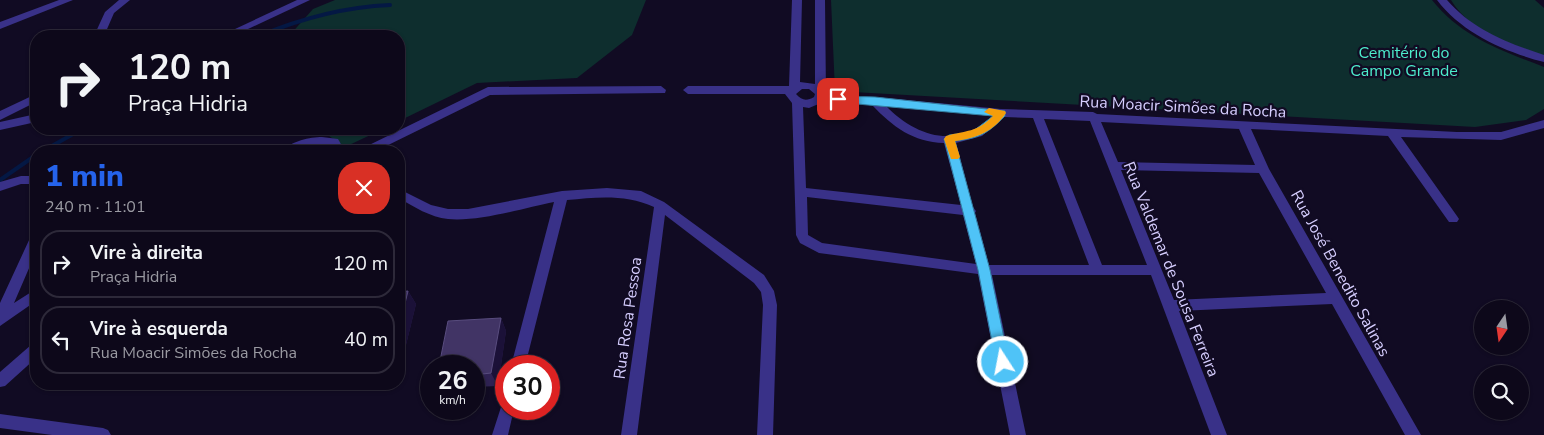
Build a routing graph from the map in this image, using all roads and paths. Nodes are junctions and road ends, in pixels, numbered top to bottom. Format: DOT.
graph roads {
  1 [pos="68,0"];
  2 [pos="125,0"];
  3 [pos="305,0"];
  4 [pos="796,0"];
  5 [pos="820,0"];
  6 [pos="1442,0"];
  7 [pos="0,26"];
  8 [pos="102,30"];
  9 [pos="239,30"];
  10 [pos="1544,59"];
  11 [pos="793,89"];
  12 [pos="661,90"];
  13 [pos="688,90"];
  14 [pos="820,96"];
  15 [pos="875,100"];
  16 [pos="30,101"];
  17 [pos="797,102"];
  18 [pos="1001,113"];
  19 [pos="1037,115"];
  20 [pos="0,116"];
  21 [pos="1093,116"];
  22 [pos="30,119"];
  23 [pos="1544,124"];
  24 [pos="1243,125"];
  25 [pos="0,126"];
  26 [pos="405,132"];
  27 [pos="1391,132"];
  28 [pos="399,135"];
  29 [pos="949,139"];
  30 [pos="302,145"];
  31 [pos="336,145"];
  32 [pos="378,145"];
  33 [pos="1112,166"];
  34 [pos="1263,169"];
  35 [pos="30,180"];
  36 [pos="0,187"];
  37 [pos="798,192"];
  38 [pos="405,196"];
  39 [pos="562,196"];
  40 [pos="660,205"];
  41 [pos="970,211"];
  42 [pos="1453,219"];
  43 [pos="30,252"];
  44 [pos="984,270"];
  45 [pos="1156,270"];
  46 [pos="1098,271"];
  47 [pos="30,298"];
  48 [pos="1335,298"];
  49 [pos="1170,306"];
  50 [pos="0,319"];
  51 [pos="30,354"];
  52 [pos="521,355"];
  53 [pos="0,381"];
  54 [pos="504,420"];
  55 [pos="0,421"];
  56 [pos="103,435"];
  57 [pos="500,435"];
  58 [pos="629,435"];
  59 [pos="765,435"];
  60 [pos="1018,435"];
  61 [pos="1219,435"];
  62 [pos="1413,435"];
  1 -- 7 [label="street"];
  2 -- 8 [label="street"];
  3 -- 9 [label="street"];
  4 -- 11 [label="street"];
  5 -- 14 [label="street"];
  6 -- 10 [label="street"];
  11 -- 13 [label="street"];
  11 -- 14 [label="street"];
  11 -- 17 [label="street"];
  12 -- 26 [label="street"];
  14 -- 15 [label="street, Rua Moacir Simões da Rocha"];
  14 -- 17 [label="street"];
  15 -- 18 [label="street, Rua Moacir Simões da Rocha"];
  15 -- 29 [label="street"];
  16 -- 20 [label="street"];
  17 -- 37 [label="street"];
  18 -- 19 [label="street, Rua Moacir Simões da Rocha"];
  18 -- 29 [label="street"];
  19 -- 21 [label="street, Rua Moacir Simões da Rocha"];
  19 -- 46 [label="street"];
  21 -- 24 [label="street, Rua Moacir Simões da Rocha"];
  21 -- 33 [label="street, Rua Valdemar de Sousa Ferreira"];
  22 -- 25 [label="street"];
  23 -- 27 [label="street, Rua Moacir Simões da Rocha"];
  24 -- 27 [label="street, Rua Moacir Simões da Rocha"];
  24 -- 34 [label="street, Rua José Benedito Salinas"];
  27 -- 42 [label="street"];
  28 -- 32 [label="street"];
  29 -- 41 [label="street"];
  30 -- 31 [label="street"];
  33 -- 34 [label="street"];
  33 -- 45 [label="street, Rua Valdemar de Sousa Ferreira"];
  34 -- 48 [label="street, Rua José Benedito Salinas"];
  35 -- 36 [label="street"];
  37 -- 41 [label="street"];
  37 -- 44 [label="street"];
  38 -- 39 [label="street"];
  39 -- 40 [label="street"];
  39 -- 52 [label="street"];
  40 -- 58 [label="street, Rua Rosa Pessoa"];
  40 -- 59 [label="street"];
  41 -- 44 [label="street"];
  43 -- 50 [label="street"];
  44 -- 46 [label="street"];
  44 -- 60 [label="street"];
  45 -- 46 [label="street"];
  45 -- 49 [label="street, Rua Valdemar de Sousa Ferreira"];
  47 -- 50 [label="street"];
  48 -- 49 [label="street"];
  48 -- 62 [label="street, Rua José Benedito Salinas"];
  49 -- 61 [label="street, Rua Valdemar de Sousa Ferreira"];
  51 -- 53 [label="street"];
  54 -- 57 [label="street"];
  55 -- 56 [label="street"];
}
